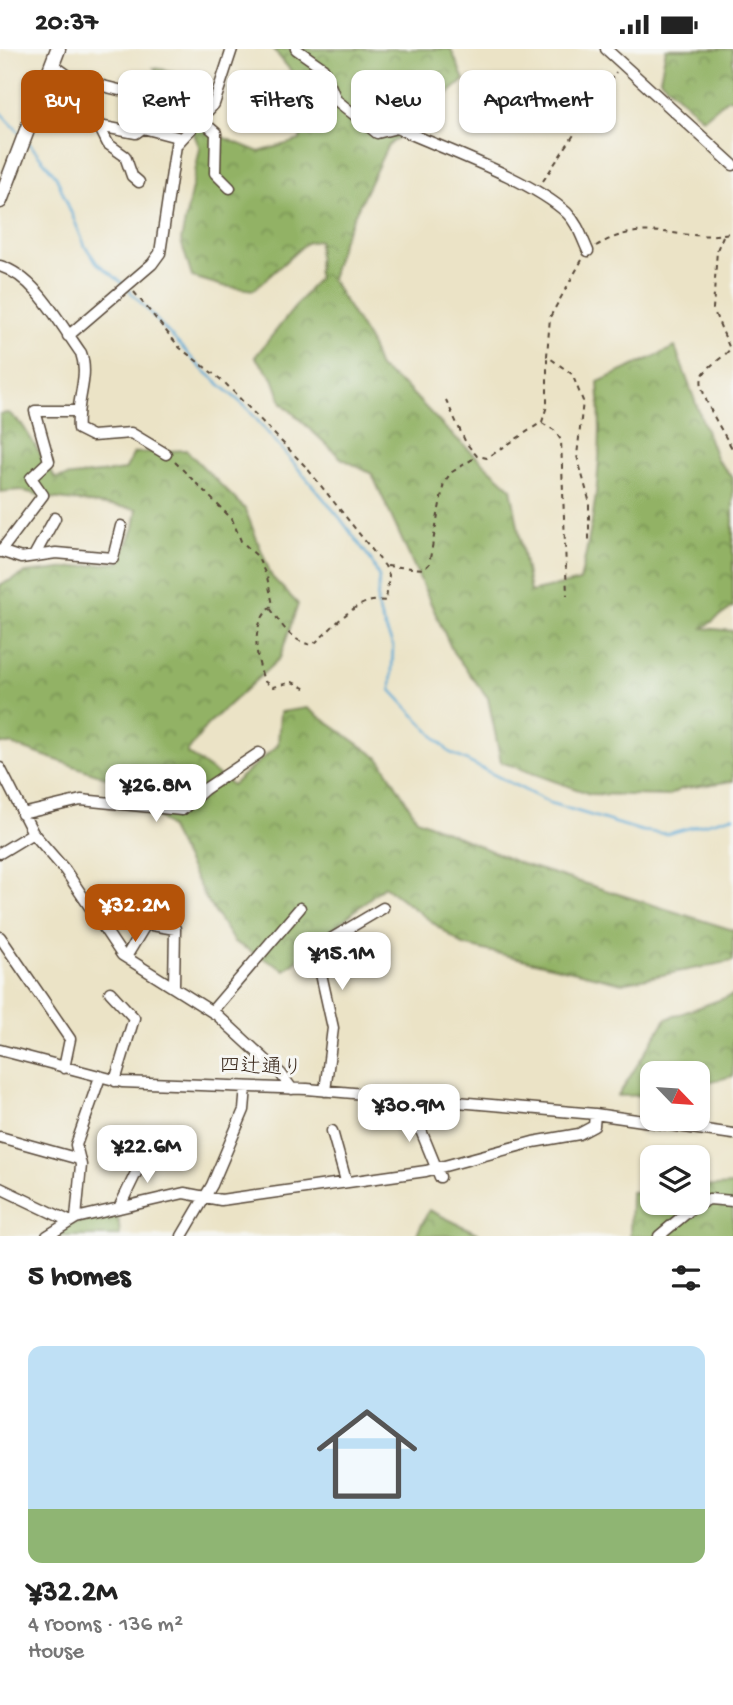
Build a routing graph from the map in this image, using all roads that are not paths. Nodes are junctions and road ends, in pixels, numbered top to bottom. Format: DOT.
graph roads {
  1 [pos="58,49"];
  2 [pos="232,49"];
  3 [pos="296,49"];
  4 [pos="607,49"];
  5 [pos="52,64"];
  6 [pos="60,70"];
  7 [pos="213,105"];
  8 [pos="213,130"];
  9 [pos="102,133"];
  10 [pos="162,133"];
  11 [pos="187,133"];
  12 [pos="181,138"];
  13 [pos="733,165"];
  14 [pos="139,182"];
  15 [pos="230,188"];
  16 [pos="0,201"];
  17 [pos="588,251"];
  18 [pos="0,266"];
  19 [pos="68,336"];
  20 [pos="78,411"];
  21 [pos="166,454"];
  22 [pos="55,518"];
  23 [pos="121,526"];
  24 [pos="0,552"];
  25 [pos="34,556"];
  26 [pos="260,753"];
  27 [pos="0,768"];
  28 [pos="0,792"];
  29 [pos="12,795"];
  30 [pos="22,814"];
  31 [pos="33,833"];
  32 [pos="0,853"];
  33 [pos="300,908"];
  34 [pos="383,908"];
  35 [pos="0,937"];
  36 [pos="126,957"];
  37 [pos="174,985"];
  38 [pos="110,992"];
  39 [pos="212,1011"];
  40 [pos="0,1050"];
  41 [pos="64,1068"];
  42 [pos="100,1077"];
  43 [pos="115,1081"];
  44 [pos="246,1087"];
  45 [pos="292,1089"];
  46 [pos="325,1091"];
  47 [pos="417,1099"];
  48 [pos="595,1114"];
  49 [pos="332,1131"];
  50 [pos="733,1134"];
  51 [pos="0,1137"];
  52 [pos="148,1148"];
  53 [pos="79,1159"];
  54 [pos="437,1173"];
  55 [pos="346,1181"];
  56 [pos="0,1188"];
  57 [pos="205,1197"];
  58 [pos="733,1201"];
  59 [pos="119,1208"];
  60 [pos="72,1220"];
  61 [pos="47,1236"];
  62 [pos="181,1236"];
  63 [pos="659,1236"];
  1 -- 5 [label="main road"];
  2 -- 7 [label="street"];
  3 -- 17 [label="street"];
  4 -- 13 [label="street"];
  5 -- 6 [label="street"];
  5 -- 16 [label="main road"];
  8 -- 15 [label="street"];
  9 -- 14 [label="street"];
  10 -- 12 [label="street"];
  11 -- 12 [label="street"];
  12 -- 19 [label="street"];
  18 -- 19 [label="street"];
  19 -- 20 [label="street"];
  20 -- 21 [label="street"];
  20 -- 24 [label="street"];
  22 -- 25 [label="street"];
  23 -- 25 [label="street"];
  24 -- 25 [label="street"];
  26 -- 30 [label="street"];
  27 -- 29 [label="street"];
  28 -- 29 [label="street"];
  29 -- 30 [label="street"];
  30 -- 31 [label="street"];
  31 -- 32 [label="street"];
  31 -- 36 [label="street"];
  33 -- 39 [label="street"];
  34 -- 46 [label="street"];
  35 -- 41 [label="street"];
  36 -- 37 [label="street"];
  36 -- 37 [label="street"];
  37 -- 39 [label="street"];
  38 -- 43 [label="street"];
  39 -- 45 [label="street"];
  40 -- 41 [label="street, 四辻通り"];
  41 -- 42 [label="street, 四辻通り"];
  42 -- 43 [label="street, 四辻通り"];
  42 -- 53 [label="street"];
  43 -- 44 [label="street, 四辻通り"];
  44 -- 45 [label="street, 四辻通り"];
  44 -- 57 [label="street"];
  45 -- 46 [label="street, 四辻通り"];
  46 -- 47 [label="street, 四辻通り"];
  47 -- 48 [label="street, 四辻通り"];
  47 -- 54 [label="street"];
  48 -- 50 [label="street, 四辻通り"];
  48 -- 54 [label="street"];
  49 -- 55 [label="street"];
  51 -- 53 [label="street"];
  52 -- 59 [label="street"];
  53 -- 60 [label="street"];
  54 -- 55 [label="street"];
  55 -- 57 [label="street"];
  56 -- 60 [label="street"];
  57 -- 59 [label="street"];
  57 -- 62 [label="street"];
  58 -- 63 [label="street"];
  59 -- 60 [label="street"];
  60 -- 61 [label="street"];
}
